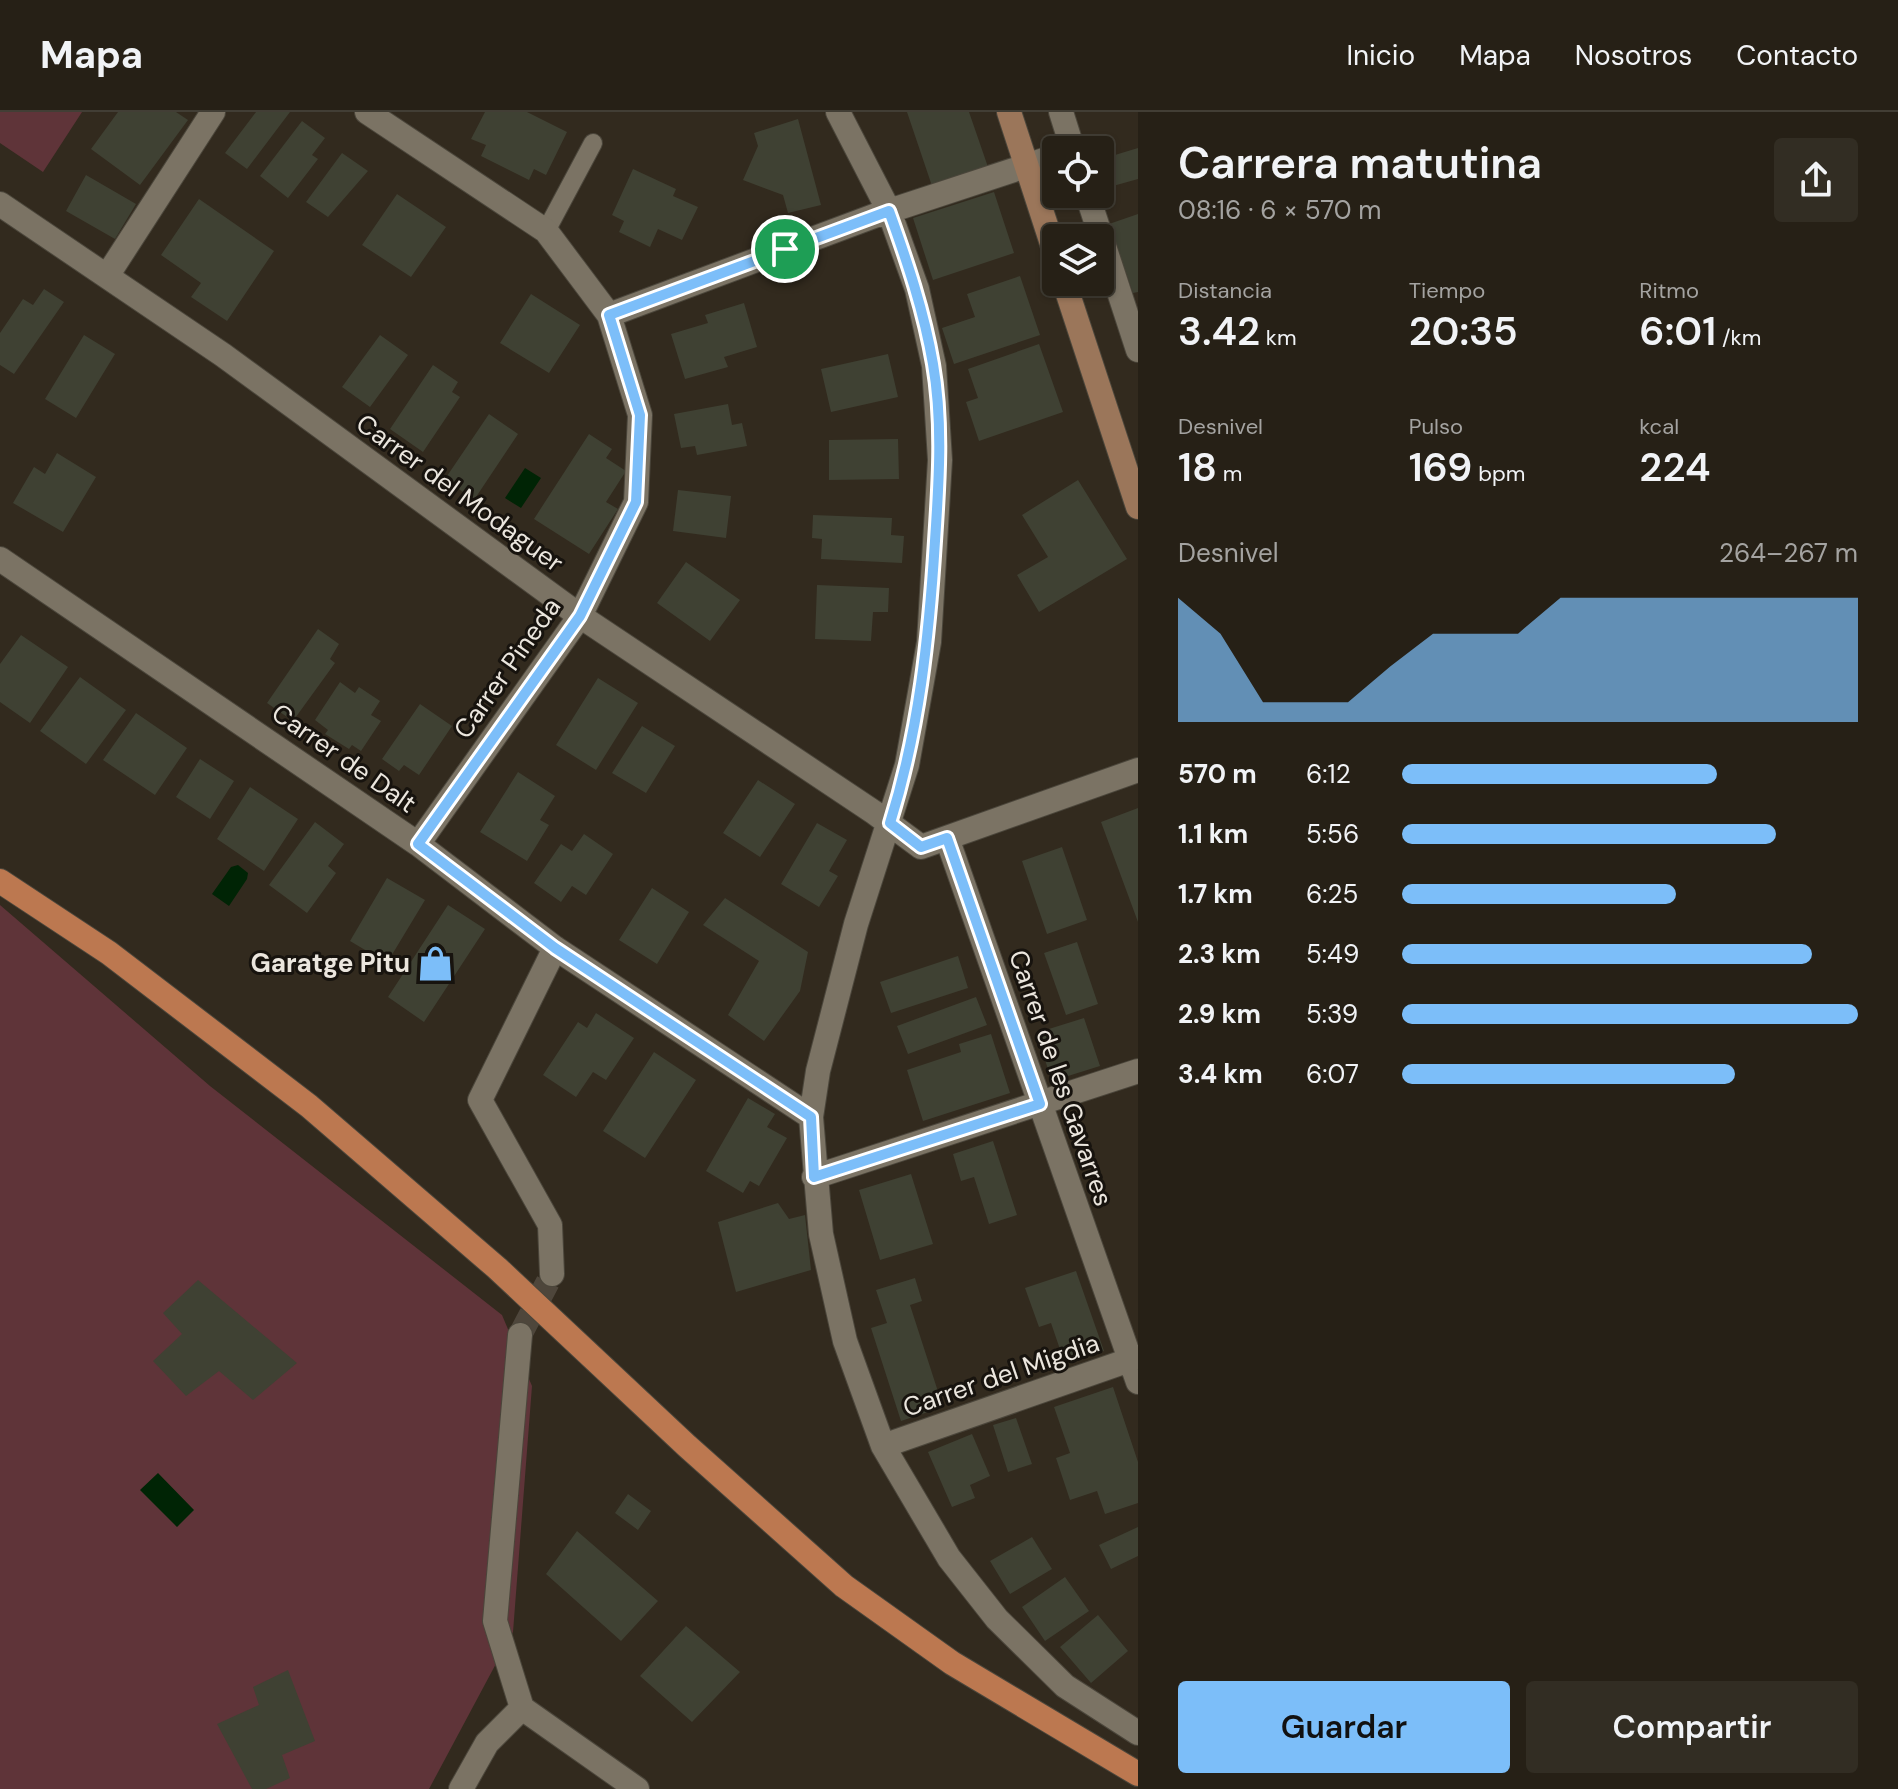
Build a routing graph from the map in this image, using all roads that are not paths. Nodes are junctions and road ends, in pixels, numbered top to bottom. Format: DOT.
graph roads {
  1 [pos="213,112"];
  2 [pos="367,112"];
  3 [pos="838,112"];
  4 [pos="1009,112"];
  5 [pos="1061,112"];
  6 [pos="1069,136"];
  7 [pos="593,143"];
  8 [pos="1042,161"];
  9 [pos="1027,166"];
  10 [pos="0,204"];
  11 [pos="1092,208"];
  12 [pos="889,211"];
  13 [pos="1046,224"];
  14 [pos="546,231"];
  15 [pos="107,276"];
  16 [pos="1069,296"];
  17 [pos="609,315"];
  18 [pos="1138,350"];
  19 [pos="1138,507"];
  20 [pos="0,559"];
  21 [pos="580,616"];
  22 [pos="1138,770"];
  23 [pos="890,823"];
  24 [pos="947,838"];
  25 [pos="418,844"];
  26 [pos="0,881"];
  27 [pos="555,948"];
  28 [pos="1138,1071"];
  29 [pos="1040,1104"];
  30 [pos="811,1117"];
  31 [pos="814,1177"];
  32 [pos="552,1274"];
  33 [pos="520,1335"];
  34 [pos="1135,1366"];
  35 [pos="883,1446"];
  36 [pos="522,1708"];
  37 [pos="1138,1733"];
  38 [pos="1138,1774"];
  39 [pos="461,1789"];
  40 [pos="637,1789"];
  1 -- 15 [label="street"];
  2 -- 14 [label="street, Carrer Pineda"];
  3 -- 12 [label="street"];
  4 -- 9 [label="main road"];
  5 -- 6 [label="street"];
  7 -- 14 [label="lane"];
  8 -- 9 [label="street"];
  9 -- 12 [label="street"];
  9 -- 13 [label="main road"];
  10 -- 15 [label="street, Carrer del Modaguer"];
  11 -- 18 [label="street"];
  12 -- 17 [label="street"];
  12 -- 23 [label="street"];
  14 -- 17 [label="street, Carrer Pineda"];
  15 -- 21 [label="street, Carrer del Modaguer"];
  16 -- 19 [label="main road"];
  17 -- 21 [label="street, Carrer Pineda"];
  20 -- 25 [label="street, Carrer de Dalt"];
  21 -- 23 [label="street, Carrer del Modaguer"];
  21 -- 25 [label="street, Carrer Pineda"];
  22 -- 24 [label="street"];
  23 -- 24 [label="street, Carrer del Modaguer"];
  23 -- 30 [label="street"];
  24 -- 29 [label="street, Carrer de les Gavarres"];
  25 -- 27 [label="street, Carrer de Dalt"];
  26 -- 38 [label="main road"];
  27 -- 30 [label="street, Carrer de Dalt"];
  27 -- 32 [label="street"];
  28 -- 29 [label="street"];
  29 -- 31 [label="street"];
  29 -- 34 [label="street, Carrer de les Gavarres"];
  30 -- 31 [label="street"];
  31 -- 35 [label="street"];
  33 -- 36 [label="street"];
  34 -- 35 [label="street, Carrer del Migdia"];
  35 -- 37 [label="street"];
  36 -- 39 [label="street"];
  36 -- 40 [label="street"];
}
